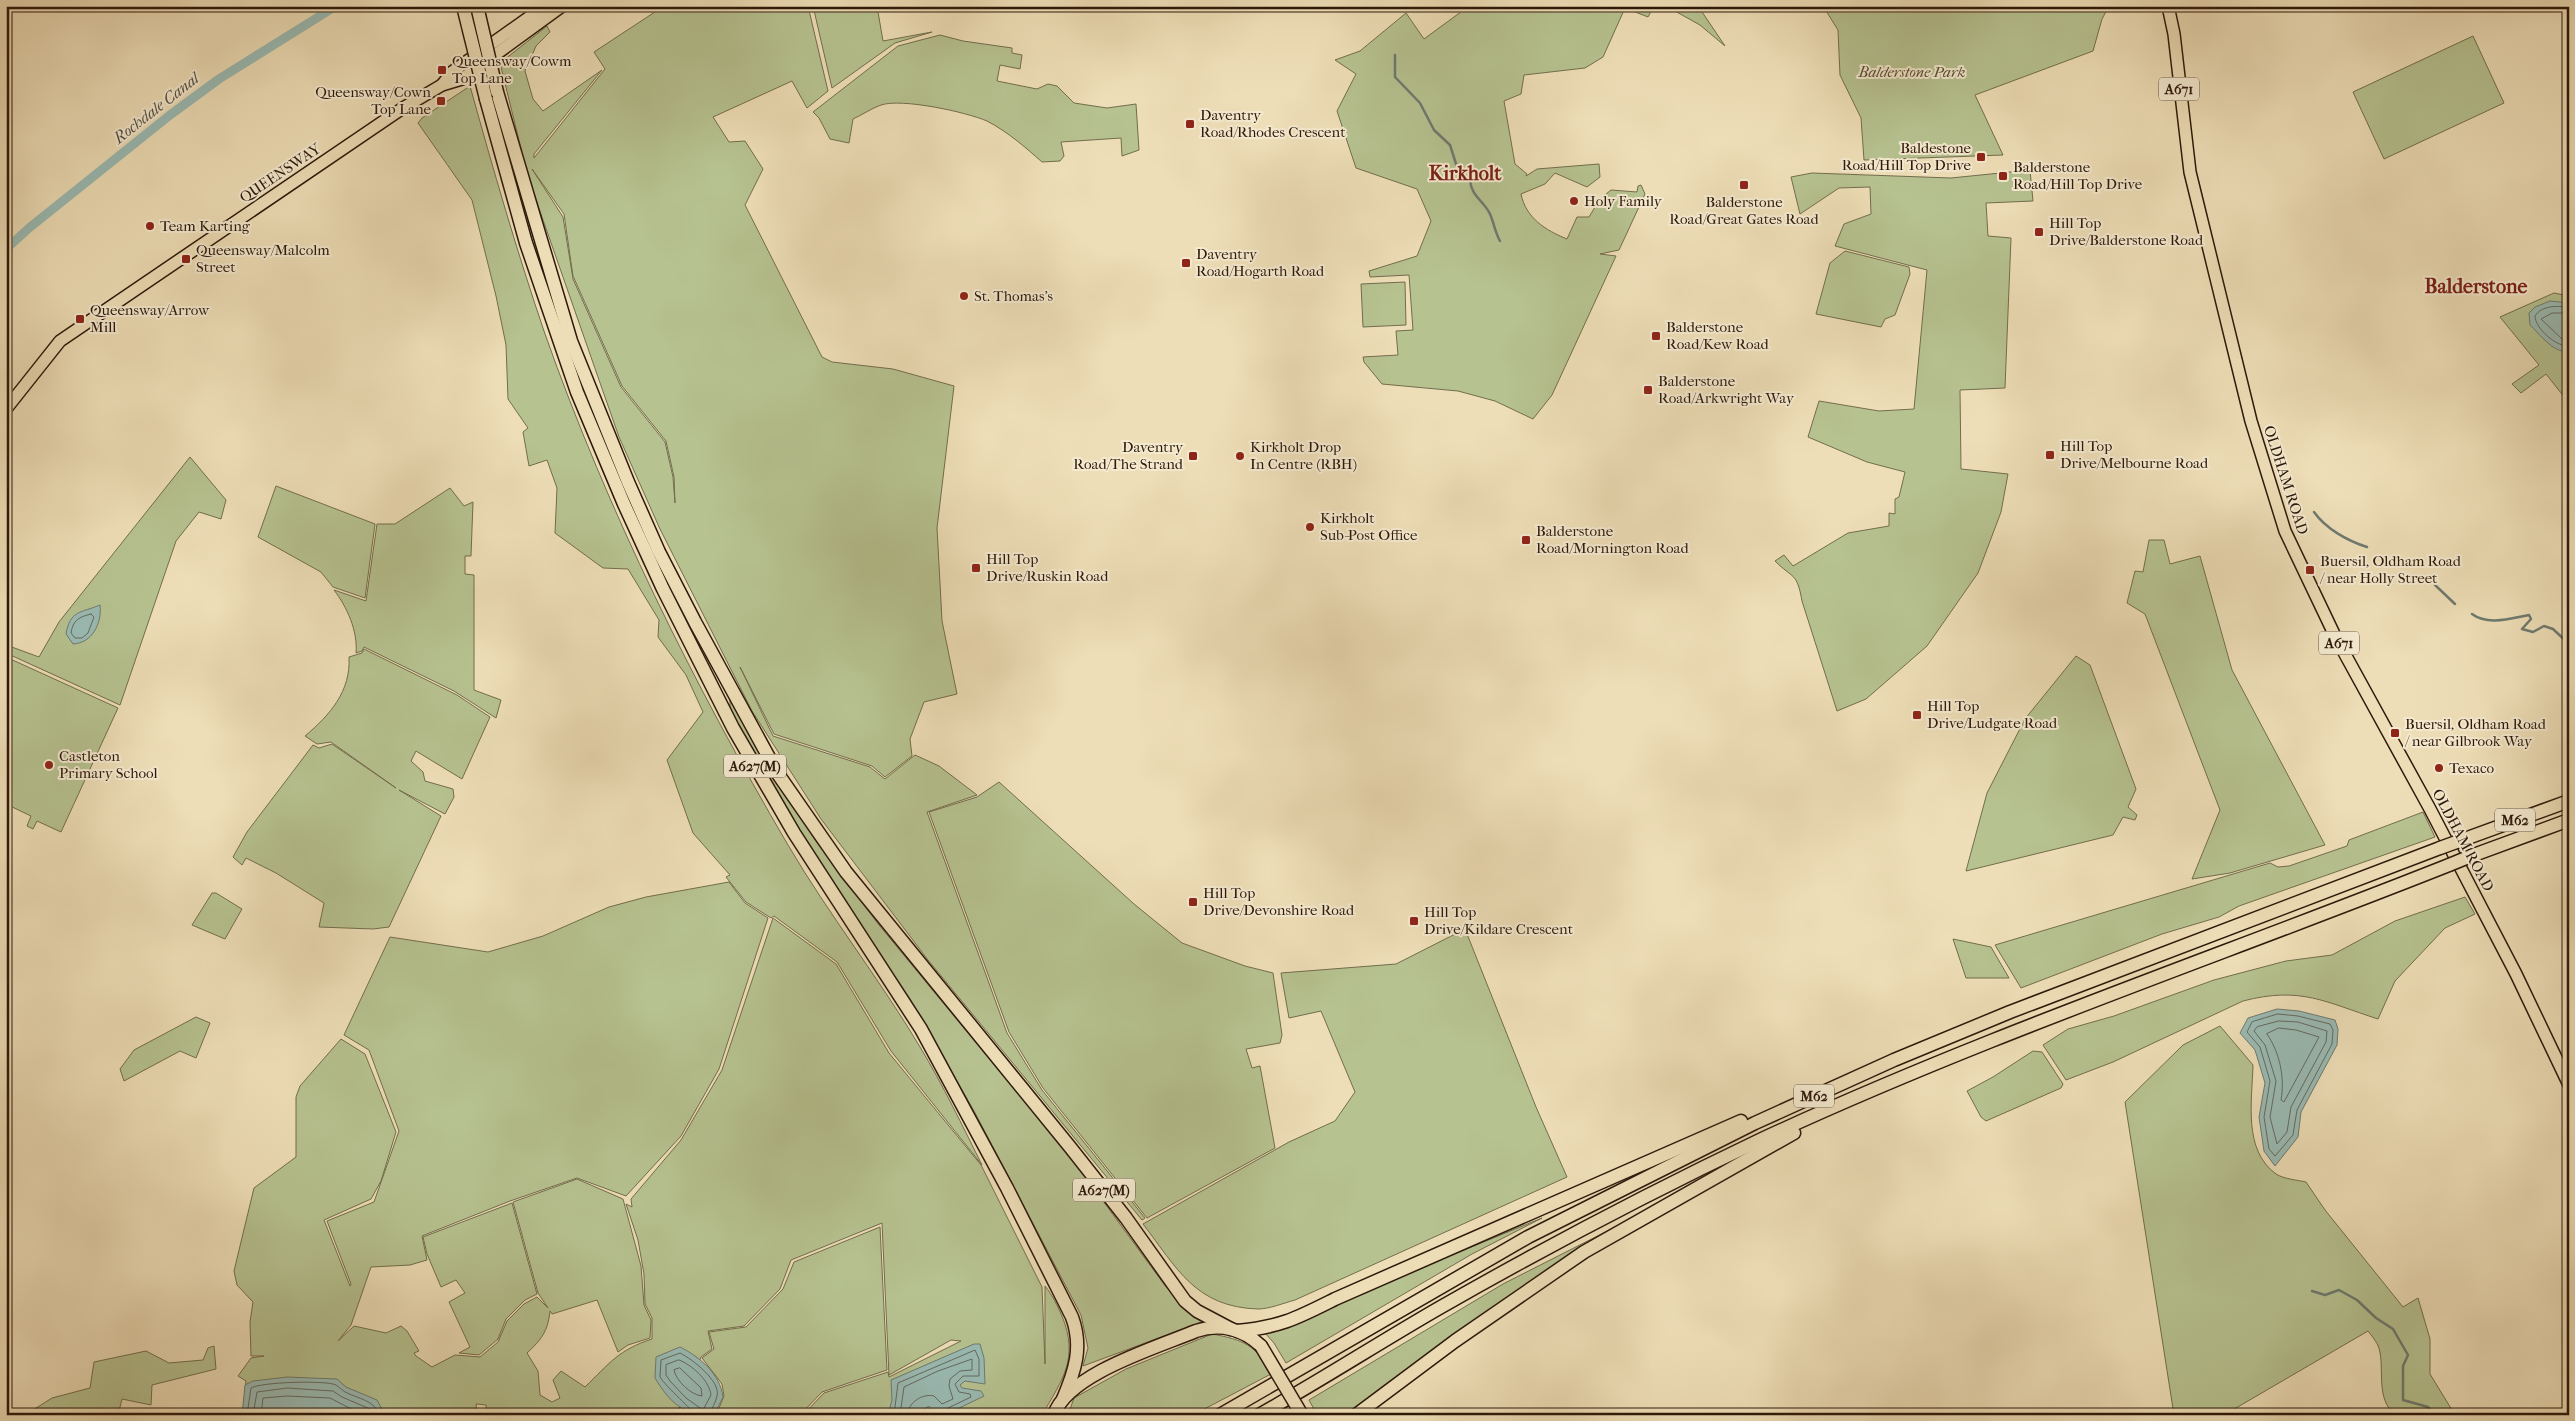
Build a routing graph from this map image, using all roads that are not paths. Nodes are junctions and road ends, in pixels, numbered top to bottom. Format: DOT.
graph roads {
  1 [pos="463,6"];
  2 [pos="477,6"];
  3 [pos="545,6"];
  4 [pos="562,6"];
  5 [pos="2168,6"];
  6 [pos="442,85"];
  7 [pos="6,410"];
  8 [pos="2569,801"];
  9 [pos="2569,820"];
  10 [pos="1894,1060"];
  11 [pos="2569,1085"];
  12 [pos="1870,1090"];
  13 [pos="1234,1330"];
  14 [pos="1062,1399"];
  15 [pos="1054,1414"];
  16 [pos="1220,1415"];
  17 [pos="1259,1415"];
  18 [pos="1302,1415"];
  19 [pos="1356,1415"];
  1 -- 14 [label="highway, A627(M), bridge"];
  2 -- 13 [label="highway, A627(M), bridge"];
  3 -- 6 [label="main road, QUEENSWAY"];
  4 -- 6 [label="main road, QUEENSWAY"];
  5 -- 11 [label="main road, OLDHAM ROAD / A671"];
  6 -- 7 [label="main road, QUEENSWAY"];
  8 -- 10 [label="highway, M62, bridge"];
  9 -- 12 [label="highway, M62, bridge"];
  10 -- 13 [label="highway, M62"];
  10 -- 16 [label="highway, M62"];
  12 -- 17 [label="highway, M62"];
  12 -- 19 [label="highway, M62"];
  13 -- 14 [label="highway, A627(M)"];
  13 -- 18 [label="highway, A627(M), bridge"];
  14 -- 15 [label="highway, A627(M)"];
}
